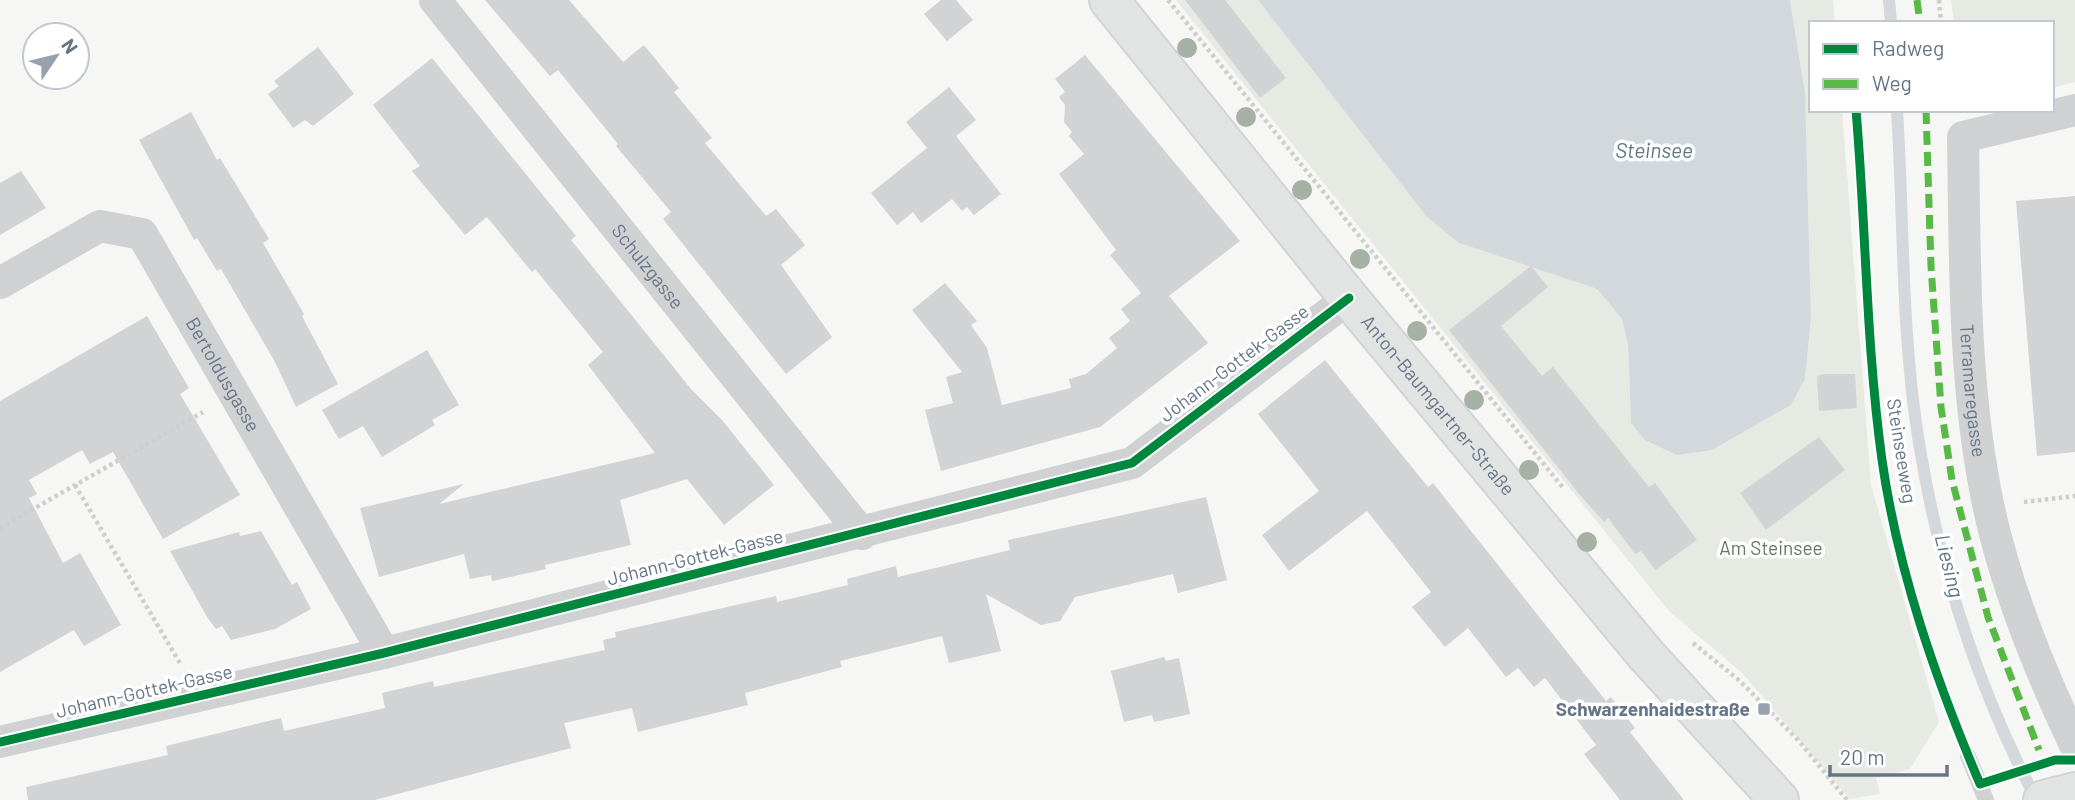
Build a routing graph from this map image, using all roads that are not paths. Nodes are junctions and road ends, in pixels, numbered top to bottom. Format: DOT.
graph roads {
  1 [pos="435,0"];
  2 [pos="1110,0"];
  3 [pos="2075,110"];
  4 [pos="0,283"];
  5 [pos="1349,298"];
  6 [pos="862,534"];
  7 [pos="384,653"];
  8 [pos="0,742"];
  9 [pos="2075,745"];
  10 [pos="1968,756"];
  11 [pos="2075,792"];
  12 [pos="1779,800"];
  13 [pos="1986,800"];
  14 [pos="2043,800"];
  1 -- 6 [label="street, Schulzgasse"];
  2 -- 5 [label="main road, Anton-Baumgartner-Straße"];
  3 -- 9 [label="street, Terramaregasse"];
  4 -- 7 [label="street, Bertoldusgasse"];
  5 -- 6 [label="street, Johann-Gottek-Gasse"];
  5 -- 12 [label="main road, Anton-Baumgartner-Straße"];
  6 -- 7 [label="street, Johann-Gottek-Gasse"];
  7 -- 8 [label="street, Johann-Gottek-Gasse"];
  10 -- 13 [label="lane"];
  11 -- 14 [label="main road"];
}
